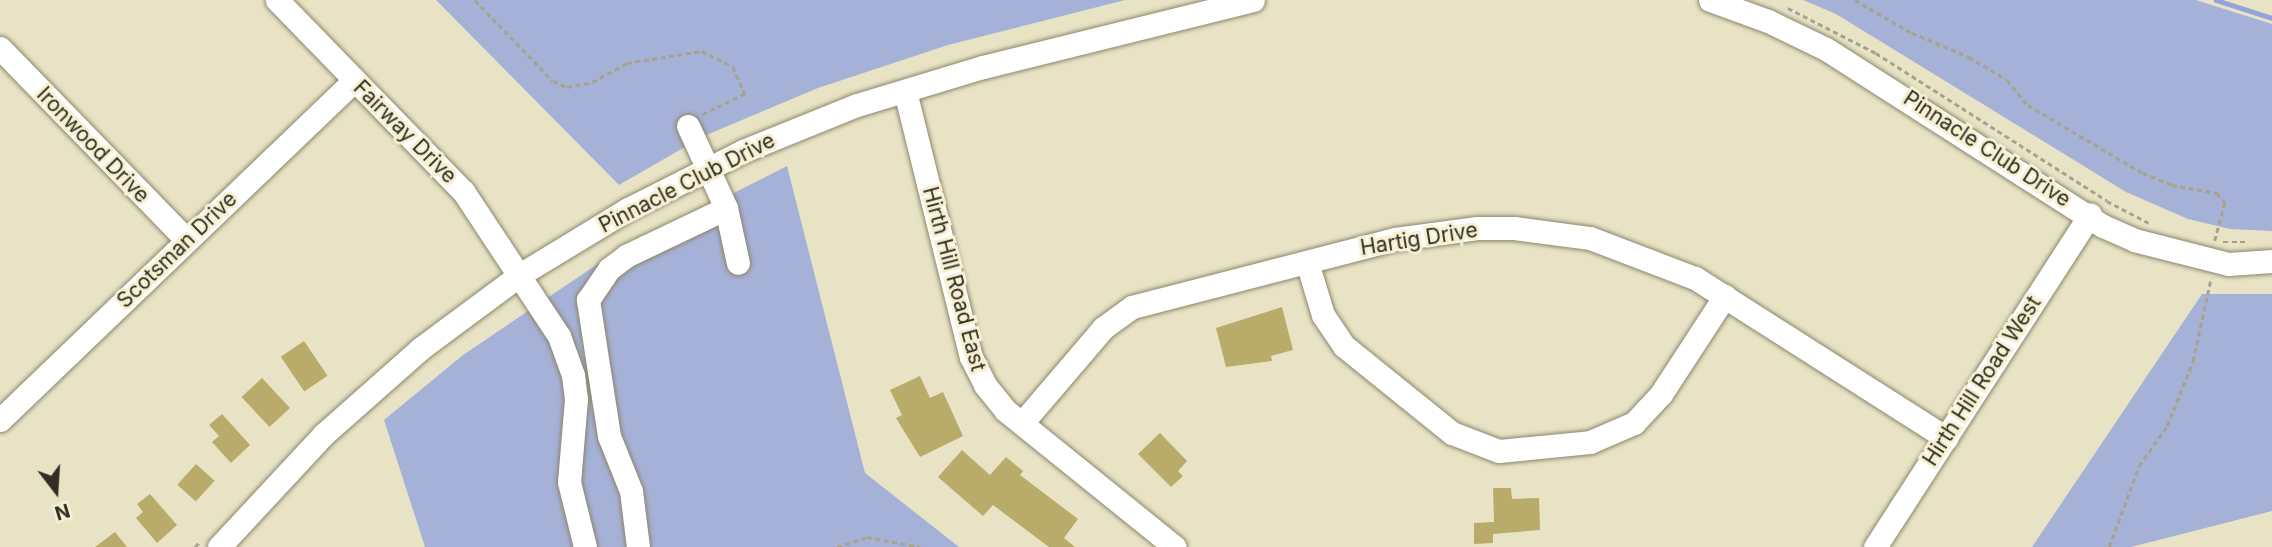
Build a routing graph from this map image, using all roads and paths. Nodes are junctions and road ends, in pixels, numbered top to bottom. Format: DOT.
graph roads {
  1 [pos="277,0"];
  2 [pos="475,0"];
  3 [pos="1253,0"];
  4 [pos="1710,0"];
  5 [pos="1855,0"];
  6 [pos="1779,3"];
  7 [pos="0,48"];
  8 [pos="354,81"];
  9 [pos="905,91"];
  10 [pos="688,125"];
  11 [pos="708,168"];
  12 [pos="726,208"];
  13 [pos="2090,215"];
  14 [pos="2158,227"];
  15 [pos="187,240"];
  16 [pos="2252,242"];
  17 [pos="2210,247"];
  18 [pos="2272,261"];
  19 [pos="1307,262"];
  20 [pos="738,263"];
  21 [pos="518,277"];
  22 [pos="1725,296"];
  23 [pos="0,420"];
  24 [pos="1022,424"];
  25 [pos="1946,438"];
  26 [pos="219,547"];
  27 [pos="585,547"];
  28 [pos="638,547"];
  29 [pos="838,547"];
  30 [pos="920,547"];
  31 [pos="1175,547"];
  32 [pos="1875,547"];
  33 [pos="2109,547"];
  1 -- 8 [label="street, Fairway Drive"];
  2 -- 10 [label="path"];
  3 -- 9 [label="street, Pinnacle Club Drive"];
  4 -- 13 [label="street, Pinnacle Club Drive"];
  5 -- 17 [label="path"];
  6 -- 14 [label="path"];
  7 -- 15 [label="street, Ironwood Drive"];
  8 -- 15 [label="street, Scotsman Drive"];
  8 -- 21 [label="street, Fairway Drive"];
  9 -- 11 [label="street, Pinnacle Club Drive"];
  9 -- 24 [label="street, Hirth Hill Road East"];
  10 -- 11 [label="street"];
  11 -- 12 [label="street"];
  11 -- 21 [label="street, Pinnacle Club Drive"];
  12 -- 20 [label="street"];
  12 -- 28 [label="street"];
  13 -- 17 [label="street, Pinnacle Club Drive"];
  13 -- 25 [label="street, Hirth Hill Road West"];
  15 -- 23 [label="street, Scotsman Drive"];
  16 -- 17 [label="path"];
  17 -- 18 [label="street, Pinnacle Club Drive"];
  17 -- 33 [label="path"];
  19 -- 22 [label="street, Hartig Drive"];
  19 -- 22 [label="street"];
  19 -- 24 [label="street, Hartig Drive"];
  21 -- 26 [label="street, Pinnacle Club Drive"];
  21 -- 27 [label="street, Fairway Drive"];
  22 -- 25 [label="street, Hartig Drive"];
  24 -- 31 [label="street, Hirth Hill Road East"];
  25 -- 32 [label="street, Hirth Hill Road West"];
  29 -- 30 [label="path"];
}
